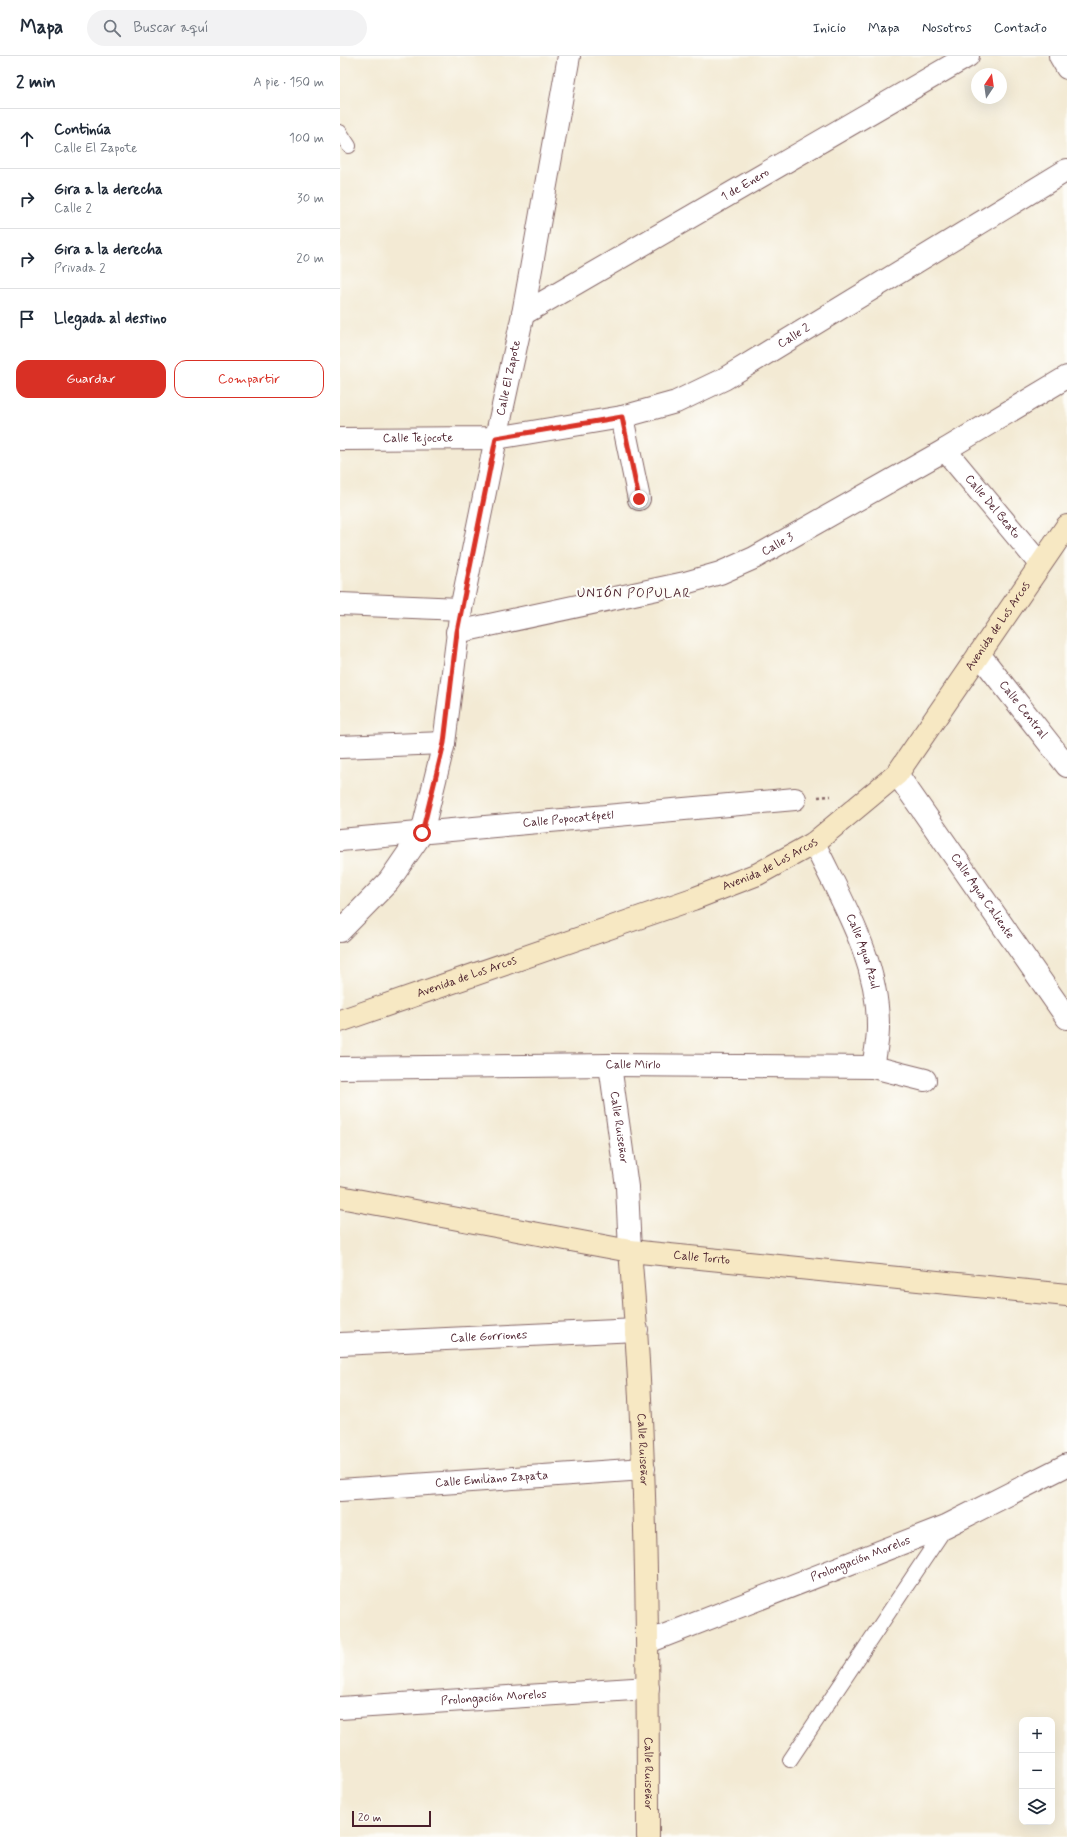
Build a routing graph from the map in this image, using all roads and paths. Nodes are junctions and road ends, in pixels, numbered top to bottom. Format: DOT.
graph roads {
  1 [pos="569,56"];
  2 [pos="968,56"];
  3 [pos="1060,56"];
  4 [pos="1067,68"];
  5 [pos="340,132"];
  6 [pos="349,146"];
  7 [pos="1067,170"];
  8 [pos="523,314"];
  9 [pos="1067,377"];
  10 [pos="622,417"];
  11 [pos="496,438"];
  12 [pos="340,439"];
  13 [pos="945,450"];
  14 [pos="639,499"];
  15 [pos="1067,526"];
  16 [pos="1040,564"];
  17 [pos="340,604"];
  18 [pos="462,609"];
  19 [pos="457,632"];
  20 [pos="979,654"];
  21 [pos="444,743"];
  22 [pos="340,747"];
  23 [pos="1067,766"];
  24 [pos="897,774"];
  25 [pos="795,799"];
  26 [pos="422,833"];
  27 [pos="340,840"];
  28 [pos="814,843"];
  29 [pos="340,932"];
  30 [pos="1067,1018"];
  31 [pos="340,1021"];
  32 [pos="610,1065"];
  33 [pos="873,1067"];
  34 [pos="340,1068"];
  35 [pos="925,1080"];
  36 [pos="340,1197"];
  37 [pos="630,1251"];
  38 [pos="1067,1295"];
  39 [pos="637,1330"];
  40 [pos="340,1344"];
  41 [pos="1067,1465"];
  42 [pos="644,1469"];
  43 [pos="340,1490"];
  44 [pos="946,1526"];
  45 [pos="648,1642"];
  46 [pos="648,1688"];
  47 [pos="340,1708"];
  48 [pos="790,1760"];
  49 [pos="648,1837"];
  1 -- 8 [label="street, Calle El Zapote"];
  2 -- 8 [label="street, 1 de Enero"];
  3 -- 4 [label="street"];
  5 -- 6 [label="lane"];
  7 -- 10 [label="street, Calle 2"];
  8 -- 11 [label="street, Calle El Zapote"];
  9 -- 13 [label="street, Calle 3"];
  10 -- 11 [label="street, Calle 2"];
  10 -- 14 [label="street"];
  11 -- 12 [label="street, Calle Tejocote"];
  11 -- 18 [label="street, Calle El Zapote"];
  13 -- 16 [label="street, Calle Del Beato"];
  13 -- 19 [label="street, Calle 3"];
  15 -- 16 [label="street, Avenida de Los Arcos"];
  16 -- 20 [label="street, Avenida de Los Arcos"];
  17 -- 18 [label="street"];
  18 -- 19 [label="street, Calle El Zapote"];
  19 -- 21 [label="street, Calle El Zapote"];
  20 -- 23 [label="street, Calle Central"];
  20 -- 24 [label="street, Avenida de Los Arcos"];
  21 -- 22 [label="street"];
  21 -- 26 [label="street, Calle El Zapote"];
  24 -- 28 [label="street, Avenida de Los Arcos"];
  24 -- 30 [label="street, Calle Agua Caliente"];
  25 -- 26 [label="street, Calle Popocatépetl"];
  26 -- 27 [label="street, Calle Popocatépetl"];
  26 -- 29 [label="street, Calle El Zapote"];
  28 -- 31 [label="street, Avenida de Los Arcos"];
  28 -- 33 [label="street, Calle Agua Azul"];
  32 -- 33 [label="street, Calle Mirlo"];
  32 -- 34 [label="street, Calle Mirlo"];
  32 -- 37 [label="street, Calle Ruiseñor"];
  33 -- 35 [label="street, Calle Mirlo"];
  36 -- 37 [label="street, Calle Torito"];
  37 -- 38 [label="street, Calle Torito"];
  37 -- 39 [label="street, Calle Ruiseñor"];
  39 -- 40 [label="street, Calle Gorriones"];
  39 -- 42 [label="street, Calle Ruiseñor"];
  41 -- 44 [label="street, Prolongación Morelos"];
  42 -- 43 [label="street, Calle Emiliano Zapata"];
  42 -- 45 [label="street, Calle Ruiseñor"];
  44 -- 45 [label="street, Prolongación Morelos"];
  44 -- 48 [label="lane"];
  45 -- 46 [label="street, Calle Ruiseñor"];
  46 -- 47 [label="street, Prolongación Morelos"];
  46 -- 49 [label="street, Calle Ruiseñor"];
}
